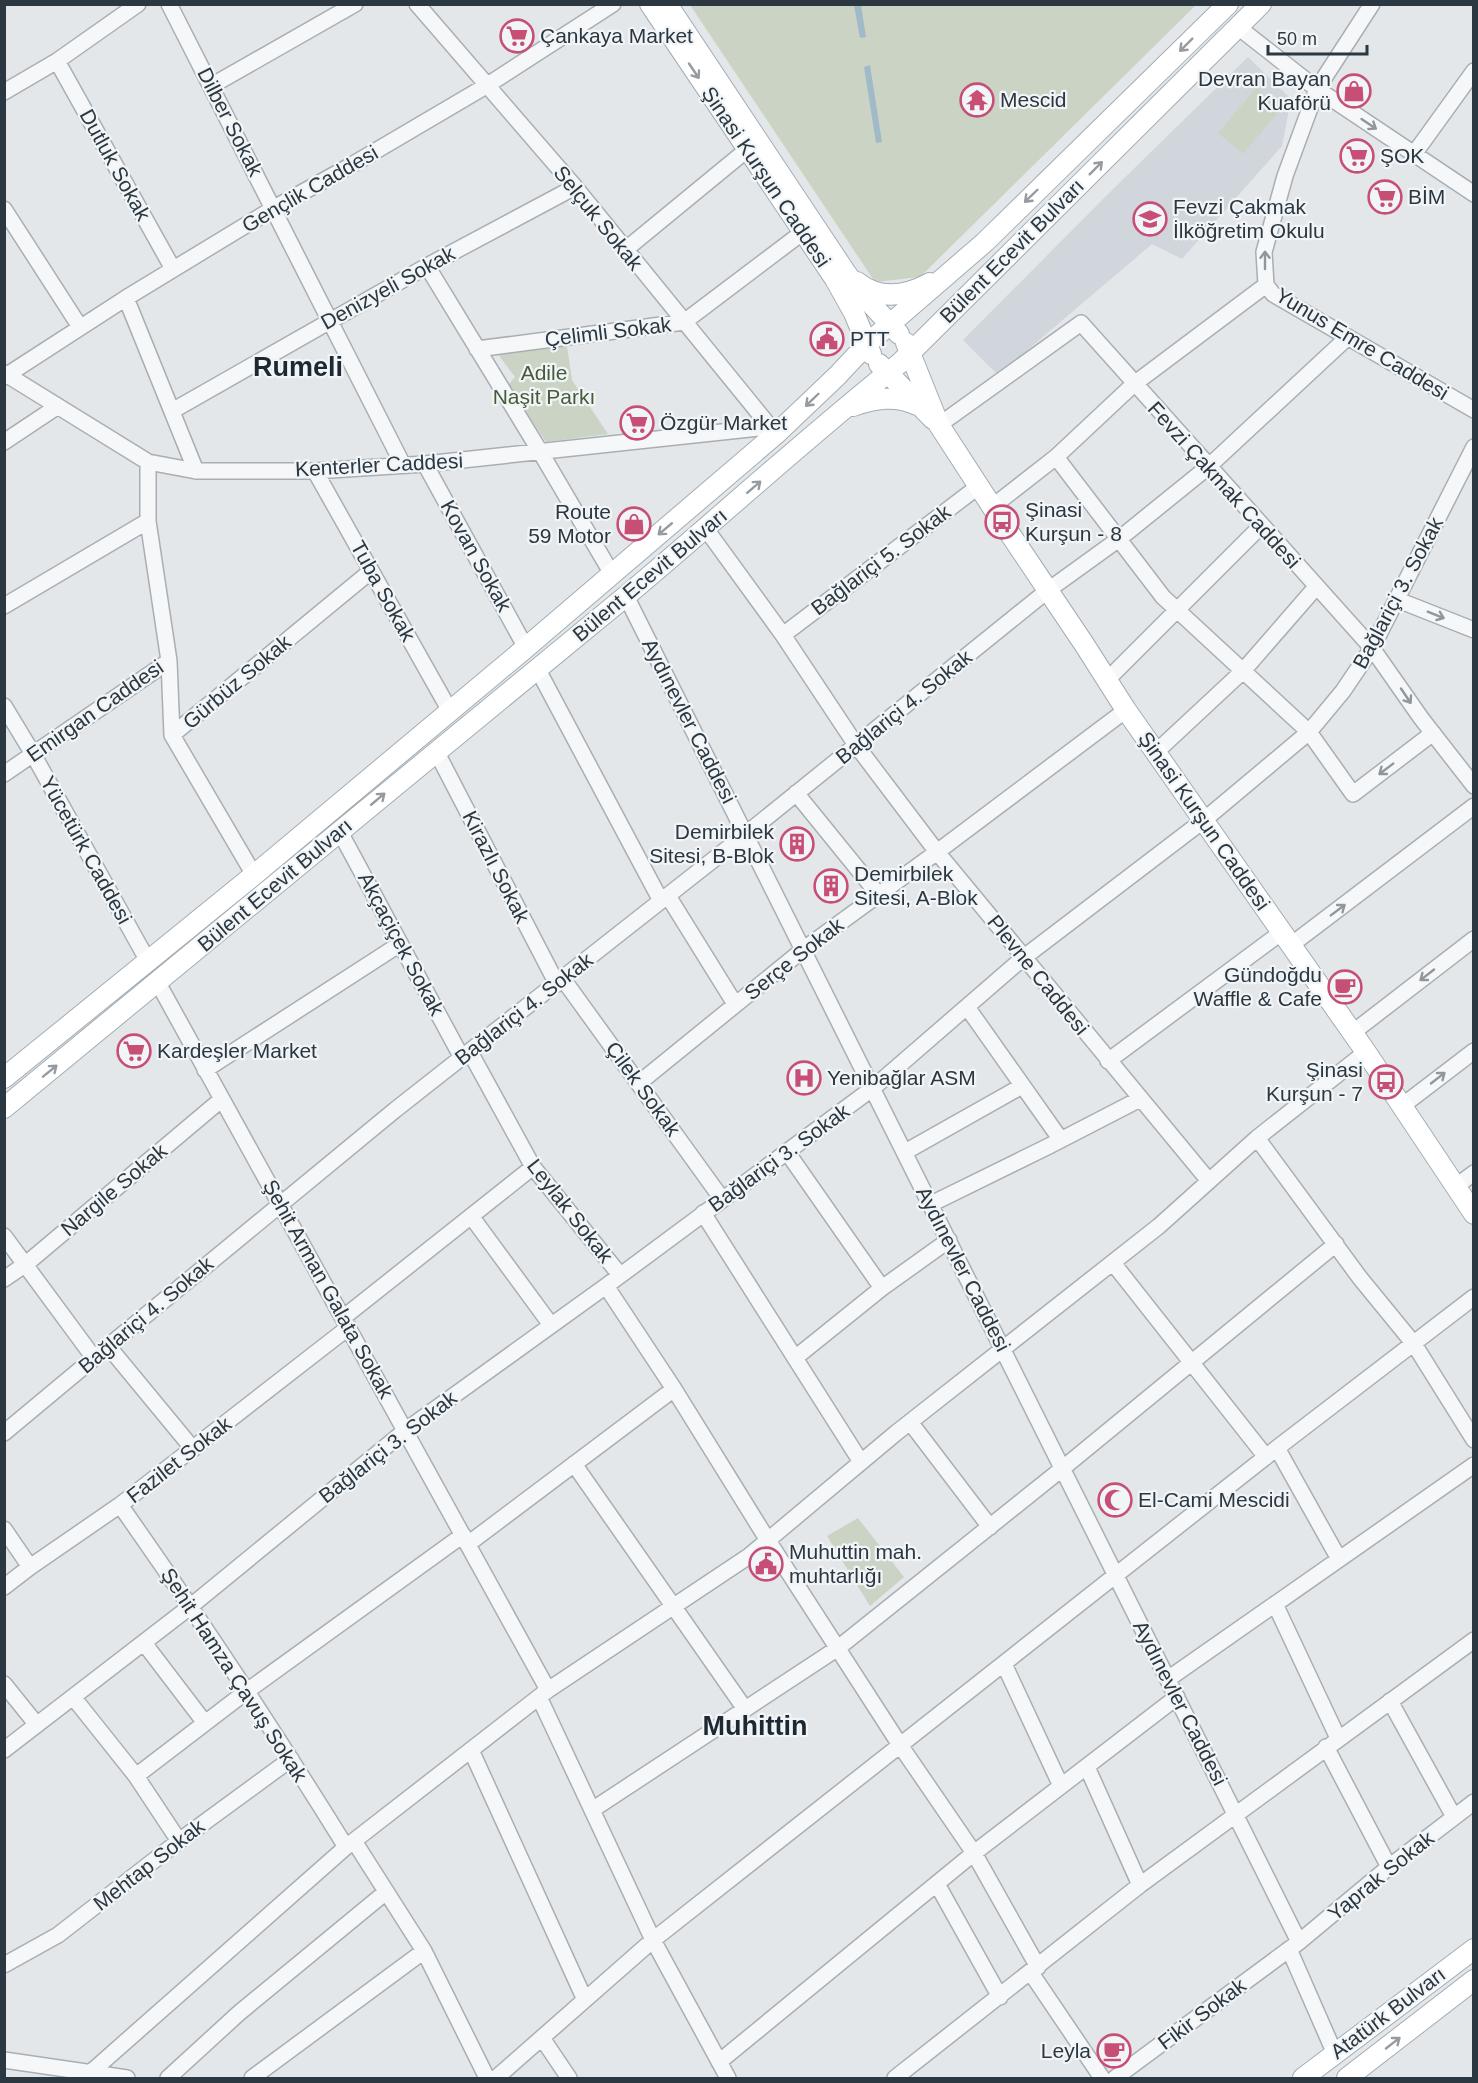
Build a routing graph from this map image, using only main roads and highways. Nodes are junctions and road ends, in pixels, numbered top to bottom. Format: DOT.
graph roads {
  1 [pos="650,4"];
  2 [pos="667,4"];
  3 [pos="1228,4"];
  4 [pos="1261,4"];
  5 [pos="753,145"];
  6 [pos="956,268"];
  7 [pos="840,276"];
  8 [pos="945,317"];
  9 [pos="889,349"];
  10 [pos="837,376"];
  11 [pos="926,406"];
  12 [pos="840,412"];
  13 [pos="4,1078"];
  14 [pos="4,1108"];
  15 [pos="1473,1214"];
  16 [pos="1473,1948"];
  17 [pos="1473,1980"];
  18 [pos="1304,2079"];
  19 [pos="1347,2079"];
  1 -- 5 [label="main road, Şinasi Kurşun Caddesi, one-way"];
  2 -- 5 [label="main road, Şinasi Kurşun Caddesi"];
  3 -- 6 [label="main road, Bülent Ecevit Bulvarı, one-way"];
  8 -- 4 [label="main road, Bülent Ecevit Bulvarı, one-way"];
  5 -- 7 [label="main road, Şinasi Kurşun Caddesi"];
  6 -- 7 [label="main road"];
  6 -- 9 [label="main road, Bülent Ecevit Bulvarı"];
  7 -- 9 [label="main road, Şinasi Kurşun Caddesi"];
  7 -- 9 [label="main road, Şinasi Kurşun Caddesi"];
  7 -- 10 [label="main road"];
  8 -- 9 [label="main road, Bülent Ecevit Bulvarı"];
  8 -- 11 [label="main road"];
  9 -- 10 [label="main road, Bülent Ecevit Bulvarı"];
  9 -- 11 [label="main road, Şinasi Kurşun Caddesi"];
  9 -- 11 [label="main road, Şinasi Kurşun Caddesi"];
  9 -- 12 [label="main road, Bülent Ecevit Bulvarı"];
  10 -- 13 [label="main road, Bülent Ecevit Bulvarı, one-way"];
  11 -- 12 [label="main road"];
  11 -- 15 [label="main road, Şinasi Kurşun Caddesi"];
  14 -- 12 [label="main road, Bülent Ecevit Bulvarı, one-way"];
  16 -- 18 [label="main road, Atatürk Bulvarı"];
  19 -- 17 [label="main road, Atatürk Bulvarı, one-way"];
}
